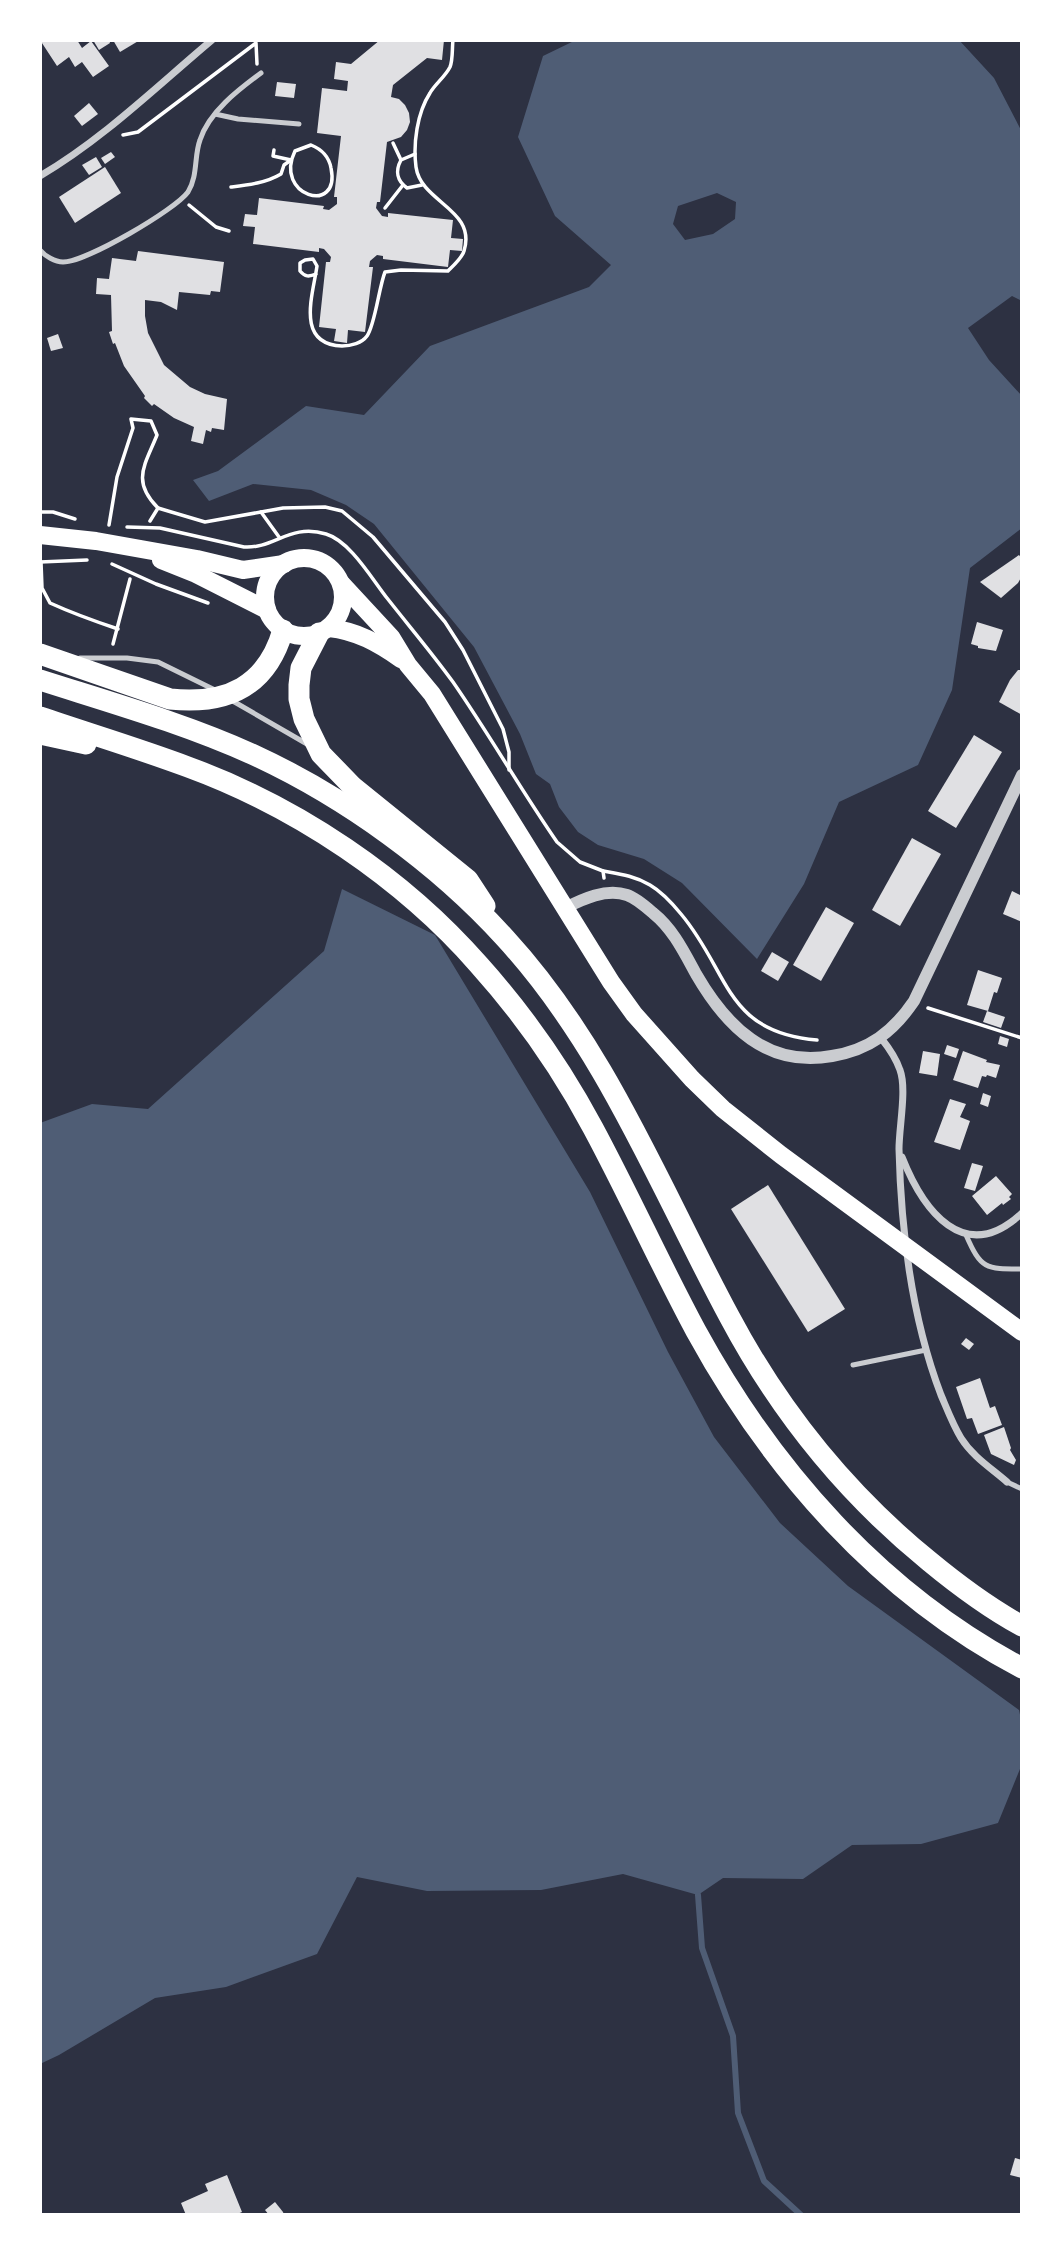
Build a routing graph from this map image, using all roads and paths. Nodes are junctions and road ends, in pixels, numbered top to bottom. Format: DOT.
graph roads {
  1 [pos="212,40"];
  2 [pos="453,40"];
  3 [pos="257,54"];
  4 [pos="261,73"];
  5 [pos="215,114"];
  6 [pos="299,124"];
  7 [pos="109,128"];
  8 [pos="393,143"];
  9 [pos="274,150"];
  10 [pos="415,154"];
  11 [pos="291,160"];
  12 [pos="401,160"];
  13 [pos="40,176"];
  14 [pos="403,185"];
  15 [pos="422,185"];
  16 [pos="231,187"];
  17 [pos="182,199"];
  18 [pos="385,208"];
  19 [pos="229,231"];
  20 [pos="40,250"];
  21 [pos="316,274"];
  22 [pos="158,508"];
  23 [pos="261,512"];
  24 [pos="150,521"];
  25 [pos="109,527"];
  26 [pos="40,535"];
  27 [pos="279,537"];
  28 [pos="132,549"];
  29 [pos="93,559"];
  30 [pos="102,560"];
  31 [pos="40,562"];
  32 [pos="284,564"];
  33 [pos="130,579"];
  34 [pos="341,583"];
  35 [pos="208,603"];
  36 [pos="267,610"];
  37 [pos="118,629"];
  38 [pos="283,630"];
  39 [pos="324,631"];
  40 [pos="113,644"];
  41 [pos="49,657"];
  42 [pos="408,665"];
  43 [pos="40,680"];
  44 [pos="223,695"];
  45 [pos="40,717"];
  46 [pos="40,734"];
  47 [pos="321,754"];
  48 [pos="190,768"];
  49 [pos="509,771"];
  50 [pos="1022,775"];
  51 [pos="603,871"];
  52 [pos="565,908"];
  53 [pos="505,938"];
  54 [pos="922,982"];
  55 [pos="881,1038"];
  56 [pos="1022,1038"];
  57 [pos="825,1040"];
  58 [pos="899,1150"];
  59 [pos="1022,1213"];
  60 [pos="966,1235"];
  61 [pos="1022,1269"];
  62 [pos="1022,1332"];
  63 [pos="926,1350"];
  64 [pos="853,1365"];
  65 [pos="1007,1482"];
  66 [pos="1022,1489"];
  67 [pos="1022,1626"];
  68 [pos="1022,1668"];
  1 -- 7 [label="street"];
  2 -- 10 [label="path"];
  3 -- 7 [label="path"];
  4 -- 5 [label="lane"];
  5 -- 6 [label="lane"];
  5 -- 17 [label="lane"];
  7 -- 13 [label="street"];
  8 -- 12 [label="path"];
  9 -- 11 [label="path"];
  10 -- 12 [label="path"];
  10 -- 15 [label="path"];
  11 -- 11 [label="path"];
  11 -- 16 [label="path"];
  12 -- 14 [label="path"];
  14 -- 15 [label="path"];
  14 -- 18 [label="path"];
  15 -- 21 [label="path"];
  17 -- 19 [label="path"];
  17 -- 20 [label="lane"];
  21 -- 21 [label="path"];
  22 -- 23 [label="path"];
  22 -- 24 [label="path"];
  22 -- 25 [label="path"];
  23 -- 27 [label="path"];
  23 -- 49 [label="path"];
  26 -- 28 [label="main road"];
  28 -- 32 [label="main road"];
  28 -- 36 [label="main road"];
  29 -- 31 [label="path"];
  30 -- 35 [label="path"];
  31 -- 37 [label="path"];
  32 -- 34 [label="main road"];
  32 -- 36 [label="main road"];
  33 -- 37 [label="path"];
  34 -- 39 [label="main road"];
  34 -- 42 [label="main road"];
  36 -- 38 [label="main road"];
  37 -- 40 [label="path"];
  38 -- 39 [label="main road"];
  38 -- 44 [label="highway"];
  39 -- 42 [label="main road"];
  39 -- 47 [label="highway"];
  41 -- 44 [label="highway"];
  41 -- 44 [label="lane"];
  42 -- 52 [label="main road"];
  43 -- 53 [label="highway"];
  44 -- 47 [label="lane"];
  45 -- 48 [label="highway"];
  46 -- 48 [label="highway"];
  47 -- 53 [label="highway"];
  48 -- 68 [label="highway"];
  50 -- 54 [label="street"];
  51 -- 57 [label="path"];
  52 -- 55 [label="street"];
  52 -- 62 [label="main road"];
  53 -- 67 [label="highway"];
  54 -- 55 [label="street"];
  54 -- 56 [label="path"];
  55 -- 58 [label="street"];
  58 -- 60 [label="street"];
  58 -- 63 [label="street"];
  59 -- 60 [label="street"];
  60 -- 61 [label="lane"];
  63 -- 64 [label="lane"];
  63 -- 65 [label="street"];
  65 -- 66 [label="lane"];
}
